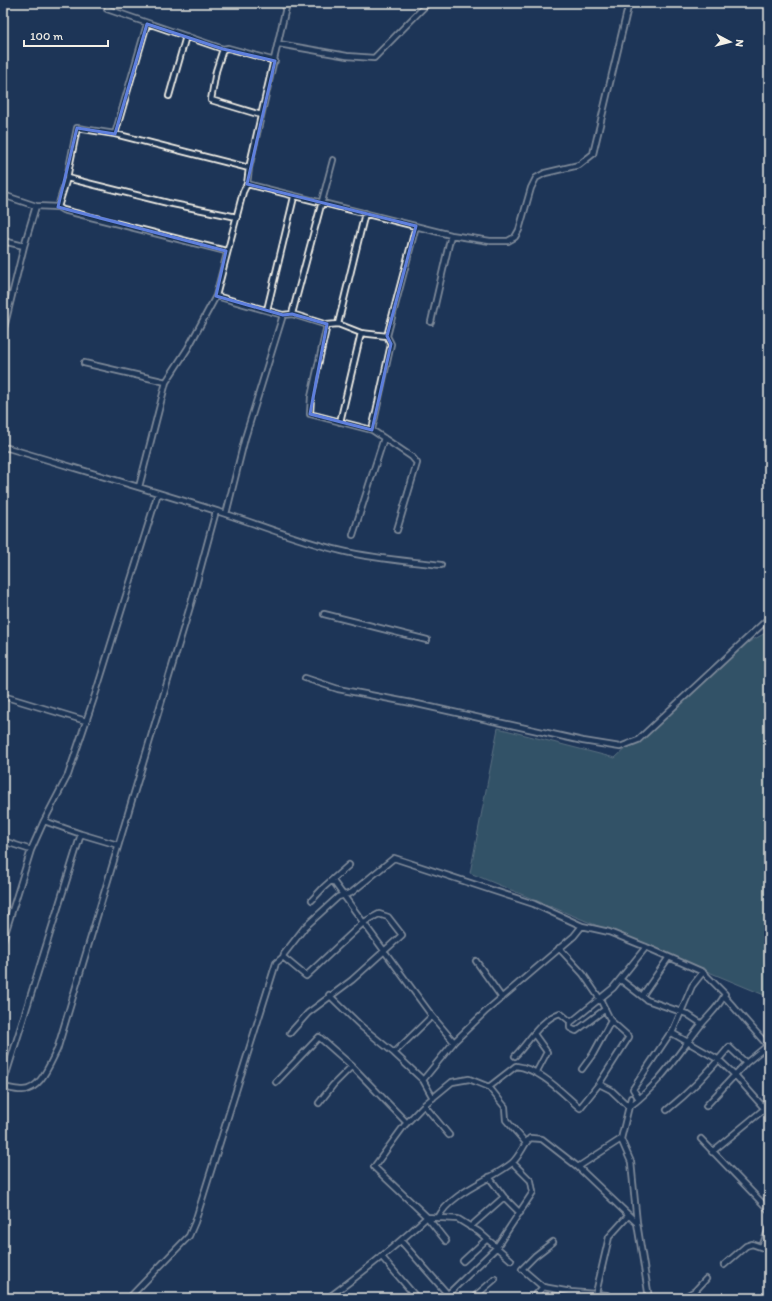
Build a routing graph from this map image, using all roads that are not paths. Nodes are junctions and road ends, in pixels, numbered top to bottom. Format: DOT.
graph roads {
  1 [pos="287,3"];
  2 [pos="428,3"];
  3 [pos="629,3"];
  4 [pos="108,9"];
  5 [pos="147,24"];
  6 [pos="186,36"];
  7 [pos="279,44"];
  8 [pos="224,49"];
  9 [pos="275,61"];
  10 [pos="169,96"];
  11 [pos="261,115"];
  12 [pos="115,134"];
  13 [pos="333,160"];
  14 [pos="249,168"];
  15 [pos="67,178"];
  16 [pos="247,184"];
  17 [pos="3,194"];
  18 [pos="294,197"];
  19 [pos="321,202"];
  20 [pos="36,206"];
  21 [pos="58,207"];
  22 [pos="365,213"];
  23 [pos="237,217"];
  24 [pos="416,226"];
  25 [pos="451,235"];
  26 [pos="3,241"];
  27 [pos="24,246"];
  28 [pos="226,251"];
  29 [pos="216,296"];
  30 [pos="267,310"];
  31 [pos="292,314"];
  32 [pos="283,315"];
  33 [pos="431,322"];
  34 [pos="338,324"];
  35 [pos="327,325"];
  36 [pos="3,332"];
  37 [pos="361,332"];
  38 [pos="387,336"];
  39 [pos="84,363"];
  40 [pos="166,382"];
  41 [pos="340,422"];
  42 [pos="372,430"];
  43 [pos="384,438"];
  44 [pos="3,449"];
  45 [pos="139,487"];
  46 [pos="158,493"];
  47 [pos="216,511"];
  48 [pos="226,514"];
  49 [pos="397,530"];
  50 [pos="353,535"];
  51 [pos="441,565"];
  52 [pos="324,614"];
  53 [pos="769,618"];
  54 [pos="427,640"];
  55 [pos="305,678"];
  56 [pos="3,696"];
  57 [pos="86,721"];
  58 [pos="44,821"];
  59 [pos="81,834"];
  60 [pos="3,841"];
  61 [pos="118,845"];
  62 [pos="31,850"];
  63 [pos="349,865"];
  64 [pos="332,881"];
  65 [pos="344,894"];
  66 [pos="312,900"];
  67 [pos="364,922"];
  68 [pos="582,926"];
  69 [pos="3,940"];
  70 [pos="646,947"];
  71 [pos="559,948"];
  72 [pos="385,951"];
  73 [pos="283,957"];
  74 [pos="669,957"];
  75 [pos="476,961"];
  76 [pos="703,972"];
  77 [pos="621,980"];
  78 [pos="329,995"];
  79 [pos="642,996"];
  80 [pos="724,996"];
  81 [pos="502,998"];
  82 [pos="600,999"];
  83 [pos="604,1010"];
  84 [pos="681,1012"];
  85 [pos="432,1016"];
  86 [pos="611,1021"];
  87 [pos="571,1022"];
  88 [pos="702,1024"];
  89 [pos="290,1033"];
  90 [pos="672,1033"];
  91 [pos="534,1034"];
  92 [pos="454,1042"];
  93 [pos="689,1043"];
  94 [pos="768,1046"];
  95 [pos="394,1053"];
  96 [pos="514,1056"];
  97 [pos="719,1060"];
  98 [pos="746,1063"];
  99 [pos="352,1066"];
  100 [pos="582,1069"];
  101 [pos="536,1073"];
  102 [pos="735,1075"];
  103 [pos="423,1080"];
  104 [pos="276,1082"];
  105 [pos="599,1084"];
  106 [pos="3,1085"];
  107 [pos="489,1088"];
  108 [pos="433,1098"];
  109 [pos="631,1098"];
  110 [pos="640,1099"];
  111 [pos="319,1103"];
  112 [pos="424,1105"];
  113 [pos="769,1105"];
  114 [pos="629,1106"];
  115 [pos="706,1106"];
  116 [pos="765,1109"];
  117 [pos="667,1110"];
  118 [pos="407,1123"];
  119 [pos="450,1135"];
  120 [pos="621,1139"];
  121 [pos="700,1139"];
  122 [pos="526,1143"];
  123 [pos="712,1152"];
  124 [pos="512,1163"];
  125 [pos="578,1167"];
  126 [pos="489,1177"];
  127 [pos="504,1197"];
  128 [pos="769,1210"];
  129 [pos="520,1213"];
  130 [pos="628,1216"];
  131 [pos="427,1217"];
  132 [pos="438,1218"];
  133 [pos="637,1223"];
  134 [pos="470,1227"];
  135 [pos="769,1228"];
  136 [pos="487,1239"];
  137 [pos="446,1241"];
  138 [pos="401,1242"];
  139 [pos="553,1242"];
  140 [pos="762,1247"];
  141 [pos="496,1248"];
  142 [pos="769,1250"];
  143 [pos="381,1256"];
  144 [pos="463,1260"];
  145 [pos="511,1260"];
  146 [pos="724,1265"];
  147 [pos="495,1279"];
  148 [pos="706,1279"];
  149 [pos="543,1287"];
  150 [pos="596,1293"];
  151 [pos="448,1297"];
  152 [pos="128,1298"];
  153 [pos="328,1298"];
  154 [pos="417,1298"];
  155 [pos="473,1298"];
  156 [pos="533,1298"];
  157 [pos="613,1298"];
  158 [pos="649,1298"];
  159 [pos="683,1298"];
  1 -- 7 [label="street"];
  2 -- 7 [label="street"];
  3 -- 25 [label="street"];
  4 -- 5 [label="street"];
  5 -- 6 [label="street"];
  5 -- 12 [label="street"];
  6 -- 8 [label="street"];
  6 -- 10 [label="street"];
  7 -- 9 [label="street"];
  8 -- 9 [label="street"];
  8 -- 11 [label="street"];
  9 -- 11 [label="street"];
  11 -- 14 [label="street"];
  12 -- 14 [label="street"];
  12 -- 15 [label="street"];
  13 -- 19 [label="street"];
  14 -- 16 [label="street"];
  15 -- 21 [label="street"];
  15 -- 23 [label="street"];
  16 -- 18 [label="street"];
  16 -- 23 [label="street"];
  17 -- 20 [label="street"];
  18 -- 19 [label="street"];
  18 -- 30 [label="street"];
  19 -- 22 [label="street"];
  19 -- 31 [label="street"];
  20 -- 21 [label="street"];
  20 -- 27 [label="street"];
  21 -- 28 [label="street"];
  22 -- 24 [label="street"];
  22 -- 34 [label="street"];
  23 -- 28 [label="street"];
  24 -- 25 [label="street"];
  24 -- 38 [label="street"];
  25 -- 33 [label="street"];
  26 -- 27 [label="street"];
  27 -- 36 [label="street"];
  28 -- 29 [label="street"];
  29 -- 30 [label="street"];
  29 -- 40 [label="street"];
  30 -- 32 [label="street"];
  31 -- 32 [label="street"];
  31 -- 35 [label="street"];
  32 -- 48 [label="street"];
  34 -- 35 [label="street"];
  34 -- 37 [label="street"];
  35 -- 41 [label="street"];
  37 -- 38 [label="street"];
  37 -- 41 [label="street"];
  38 -- 42 [label="street"];
  39 -- 40 [label="street"];
  40 -- 45 [label="street"];
  41 -- 42 [label="street"];
  42 -- 43 [label="street"];
  43 -- 49 [label="street"];
  43 -- 50 [label="street"];
  44 -- 45 [label="street"];
  45 -- 46 [label="street"];
  46 -- 47 [label="street"];
  46 -- 57 [label="street"];
  47 -- 48 [label="street"];
  47 -- 61 [label="street"];
  48 -- 51 [label="street"];
  52 -- 54 [label="street"];
  53 -- 55 [label="street"];
  56 -- 57 [label="street"];
  57 -- 58 [label="street"];
  58 -- 59 [label="street"];
  58 -- 62 [label="street"];
  59 -- 61 [label="street"];
  59 -- 106 [label="street"];
  60 -- 62 [label="street"];
  61 -- 106 [label="street"];
  62 -- 69 [label="street"];
  63 -- 64 [label="street"];
  64 -- 65 [label="street"];
  64 -- 66 [label="street"];
  65 -- 67 [label="street"];
  65 -- 68 [label="street"];
  65 -- 73 [label="street"];
  67 -- 72 [label="street"];
  67 -- 72 [label="street"];
  67 -- 73 [label="street"];
  68 -- 70 [label="street"];
  68 -- 71 [label="street"];
  70 -- 74 [label="street"];
  70 -- 77 [label="street"];
  71 -- 81 [label="street"];
  71 -- 82 [label="street"];
  72 -- 78 [label="street"];
  72 -- 85 [label="street"];
  73 -- 152 [label="street"];
  74 -- 76 [label="street"];
  74 -- 79 [label="street"];
  75 -- 81 [label="street"];
  76 -- 80 [label="street"];
  76 -- 84 [label="street"];
  77 -- 79 [label="street"];
  77 -- 82 [label="street"];
  78 -- 89 [label="street"];
  78 -- 95 [label="street"];
  79 -- 84 [label="street"];
  80 -- 88 [label="street"];
  80 -- 94 [label="street"];
  81 -- 92 [label="street"];
  82 -- 83 [label="street"];
  82 -- 87 [label="street"];
  83 -- 86 [label="street"];
  83 -- 87 [label="street"];
  84 -- 88 [label="street"];
  84 -- 90 [label="street"];
  85 -- 92 [label="street"];
  85 -- 95 [label="street"];
  86 -- 100 [label="street"];
  86 -- 105 [label="street"];
  87 -- 91 [label="street"];
  88 -- 93 [label="street"];
  90 -- 93 [label="street"];
  90 -- 110 [label="street"];
  91 -- 96 [label="street"];
  91 -- 101 [label="street"];
  92 -- 103 [label="street"];
  93 -- 97 [label="street"];
  93 -- 110 [label="street"];
  94 -- 98 [label="street"];
  95 -- 103 [label="street"];
  97 -- 98 [label="street"];
  97 -- 102 [label="street"];
  97 -- 117 [label="street"];
  98 -- 102 [label="street"];
  99 -- 104 [label="street"];
  99 -- 111 [label="street"];
  99 -- 118 [label="street"];
  101 -- 105 [label="street"];
  101 -- 107 [label="street"];
  102 -- 115 [label="street"];
  102 -- 116 [label="street"];
  103 -- 108 [label="street"];
  105 -- 114 [label="street"];
  107 -- 108 [label="street"];
  107 -- 122 [label="street"];
  108 -- 112 [label="street"];
  109 -- 114 [label="street"];
  110 -- 114 [label="street"];
  112 -- 118 [label="street"];
  112 -- 119 [label="street"];
  113 -- 116 [label="street"];
  114 -- 120 [label="street"];
  116 -- 123 [label="street"];
  118 -- 131 [label="street"];
  120 -- 125 [label="street"];
  120 -- 133 [label="street"];
  121 -- 123 [label="street"];
  122 -- 124 [label="street"];
  122 -- 125 [label="street"];
  123 -- 128 [label="street"];
  124 -- 126 [label="street"];
  124 -- 129 [label="street"];
  125 -- 130 [label="street"];
  126 -- 127 [label="street"];
  126 -- 132 [label="street"];
  127 -- 129 [label="street"];
  127 -- 134 [label="street"];
  129 -- 141 [label="street"];
  130 -- 133 [label="street"];
  130 -- 150 [label="street"];
  131 -- 132 [label="street"];
  131 -- 137 [label="street"];
  131 -- 138 [label="street"];
  132 -- 134 [label="street"];
  133 -- 158 [label="street"];
  134 -- 136 [label="street"];
  135 -- 140 [label="street"];
  136 -- 141 [label="street"];
  136 -- 144 [label="street"];
  138 -- 143 [label="street"];
  138 -- 151 [label="street"];
  139 -- 149 [label="street"];
  140 -- 142 [label="street"];
  140 -- 146 [label="street"];
  141 -- 145 [label="street"];
  141 -- 151 [label="street"];
  143 -- 153 [label="street"];
  143 -- 154 [label="street"];
  147 -- 155 [label="street"];
  148 -- 159 [label="street"];
  149 -- 150 [label="street"];
  149 -- 156 [label="street"];
  150 -- 157 [label="street"];
}
